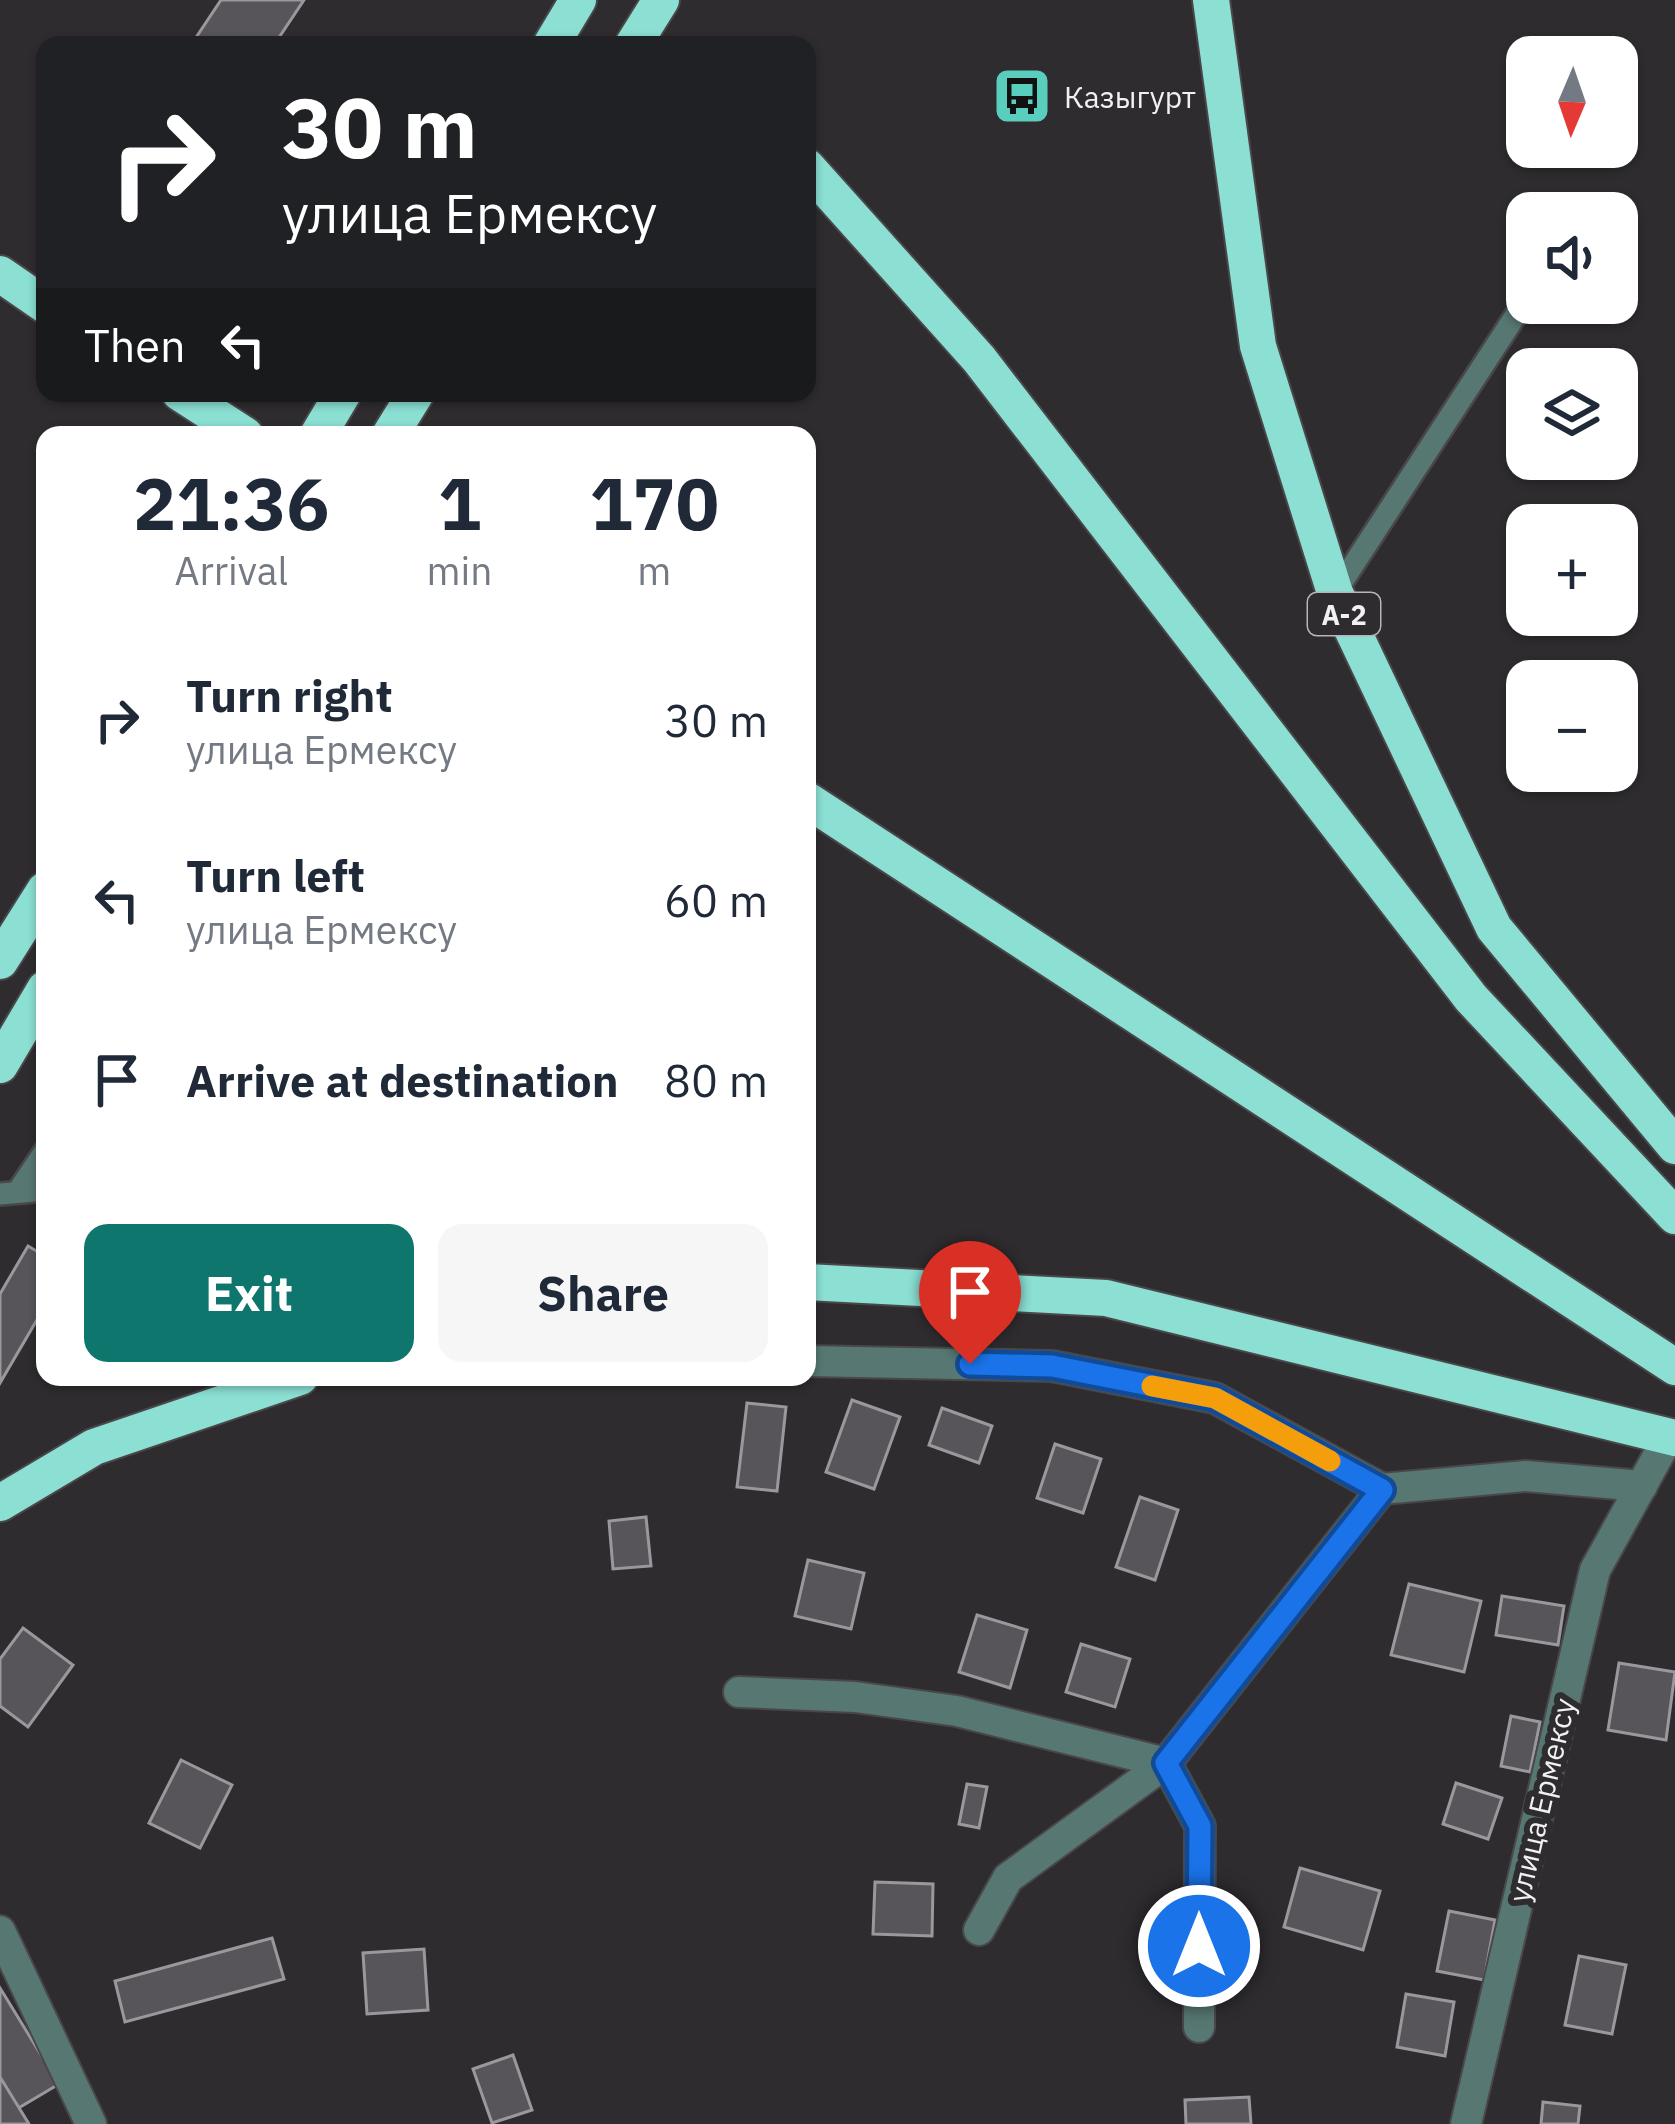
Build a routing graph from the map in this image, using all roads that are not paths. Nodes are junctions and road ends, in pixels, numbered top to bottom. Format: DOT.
graph roads {
  1 [pos="578,0"];
  2 [pos="661,0"];
  3 [pos="1210,0"];
  4 [pos="556,36"];
  5 [pos="639,36"];
  6 [pos="816,174"];
  7 [pos="0,274"];
  8 [pos="36,299"];
  9 [pos="1510,324"];
  10 [pos="194,402"];
  11 [pos="231,426"];
  12 [pos="1335,593"];
  13 [pos="816,806"];
  14 [pos="36,903"];
  15 [pos="12,938"];
  16 [pos="0,961"];
  17 [pos="36,1004"];
  18 [pos="0,1065"];
  19 [pos="1675,1146"];
  20 [pos="36,1162"];
  21 [pos="9,1193"];
  22 [pos="1675,1216"];
  23 [pos="816,1282"];
  24 [pos="816,1361"];
  25 [pos="1675,1367"];
  26 [pos="274,1386"];
  27 [pos="1672,1437"];
  28 [pos="1642,1486"];
  29 [pos="1382,1490"];
  30 [pos="0,1503"];
  31 [pos="739,1692"];
  32 [pos="1166,1763"];
  33 [pos="979,1930"];
  34 [pos="0,1931"];
  35 [pos="1199,2027"];
  36 [pos="91,2124"];
  37 [pos="1466,2124"];
  1 -- 4 [label="highway"];
  2 -- 5 [label="highway"];
  3 -- 12 [label="highway, A-2"];
  6 -- 22 [label="highway"];
  7 -- 8 [label="highway"];
  9 -- 12 [label="lane"];
  10 -- 11 [label="highway"];
  12 -- 19 [label="highway, A-2"];
  13 -- 25 [label="highway"];
  14 -- 15 [label="highway"];
  15 -- 16 [label="highway"];
  17 -- 18 [label="highway"];
  20 -- 21 [label="lane"];
  23 -- 27 [label="highway"];
  24 -- 29 [label="street"];
  26 -- 30 [label="highway"];
  27 -- 28 [label="street, улица Ермексу"];
  28 -- 29 [label="street"];
  28 -- 37 [label="street, улица Ермексу"];
  29 -- 32 [label="street"];
  31 -- 32 [label="street"];
  32 -- 33 [label="street"];
  32 -- 35 [label="street"];
  34 -- 36 [label="street"];
}
